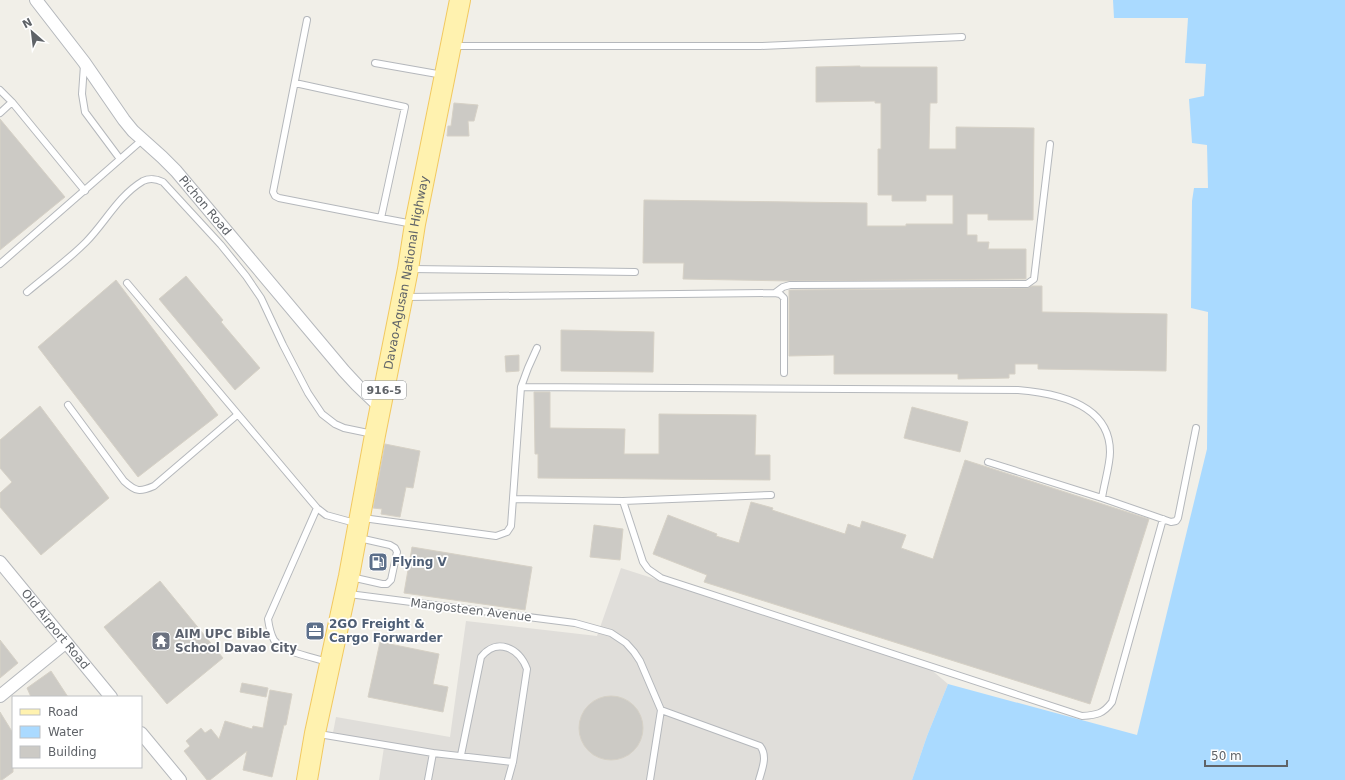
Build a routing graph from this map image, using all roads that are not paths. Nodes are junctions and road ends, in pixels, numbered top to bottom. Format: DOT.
graph roads {
  1 [pos="36,0"];
  2 [pos="460,0"];
  3 [pos="308,20"];
  4 [pos="962,37"];
  5 [pos="450,46"];
  6 [pos="84,62"];
  7 [pos="375,63"];
  8 [pos="445,76"];
  9 [pos="295,83"];
  10 [pos="0,90"];
  11 [pos="12,102"];
  12 [pos="0,113"];
  13 [pos="142,140"];
  14 [pos="1050,144"];
  15 [pos="120,159"];
  16 [pos="85,191"];
  17 [pos="381,218"];
  18 [pos="415,224"];
  19 [pos="0,264"];
  20 [pos="408,269"];
  21 [pos="635,272"];
  22 [pos="127,283"];
  23 [pos="27,292"];
  24 [pos="775,293"];
  25 [pos="402,298"];
  26 [pos="537,348"];
  27 [pos="784,373"];
  28 [pos="521,387"];
  29 [pos="68,405"];
  30 [pos="380,407"];
  31 [pos="237,415"];
  32 [pos="1196,428"];
  33 [pos="375,434"];
  34 [pos="988,462"];
  35 [pos="771,495"];
  36 [pos="1102,498"];
  37 [pos="513,499"];
  38 [pos="623,501"];
  39 [pos="317,508"];
  40 [pos="1163,519"];
  41 [pos="358,526"];
  42 [pos="0,562"];
  43 [pos="347,585"];
  44 [pos="65,643"];
  45 [pos="330,662"];
  46 [pos="0,696"];
  47 [pos="109,696"];
  48 [pos="660,710"];
  49 [pos="315,733"];
  50 [pos="142,734"];
  51 [pos="433,753"];
  52 [pos="461,755"];
  53 [pos="513,762"];
  54 [pos="180,780"];
  55 [pos="307,780"];
  56 [pos="428,780"];
  57 [pos="508,780"];
  58 [pos="650,780"];
  59 [pos="759,780"];
  1 -- 6 [label="street, Pichon Road"];
  2 -- 5 [label="main road, Davao-Agusan National Highway / 916-5"];
  3 -- 9 [label="lane"];
  4 -- 5 [label="lane"];
  5 -- 8 [label="main road, Davao-Agusan National Highway / 916-5"];
  6 -- 13 [label="street, Pichon Road"];
  6 -- 15 [label="lane"];
  7 -- 8 [label="lane"];
  8 -- 18 [label="main road, Davao-Agusan National Highway / 916-5"];
  9 -- 17 [label="lane"];
  9 -- 17 [label="lane"];
  10 -- 11 [label="lane"];
  11 -- 12 [label="lane"];
  11 -- 16 [label="lane"];
  13 -- 15 [label="lane"];
  13 -- 30 [label="street, Pichon Road"];
  14 -- 24 [label="lane"];
  15 -- 16 [label="lane"];
  16 -- 19 [label="lane"];
  17 -- 18 [label="lane"];
  18 -- 20 [label="main road, Davao-Agusan National Highway / 916-5"];
  20 -- 21 [label="lane"];
  20 -- 25 [label="main road, Davao-Agusan National Highway / 916-5"];
  22 -- 31 [label="lane"];
  23 -- 33 [label="lane"];
  24 -- 25 [label="lane"];
  24 -- 27 [label="lane"];
  25 -- 30 [label="main road, Davao-Agusan National Highway / 916-5"];
  26 -- 28 [label="lane"];
  28 -- 36 [label="lane"];
  28 -- 37 [label="lane"];
  29 -- 31 [label="lane"];
  30 -- 33 [label="main road, Davao-Agusan National Highway / 916-5"];
  31 -- 39 [label="lane"];
  32 -- 40 [label="lane"];
  33 -- 41 [label="main road, Davao-Agusan National Highway / 916-5"];
  34 -- 36 [label="lane"];
  35 -- 38 [label="lane"];
  36 -- 40 [label="lane"];
  37 -- 38 [label="lane"];
  37 -- 41 [label="lane"];
  38 -- 40 [label="lane"];
  39 -- 41 [label="lane"];
  39 -- 45 [label="lane"];
  41 -- 43 [label="main road, Davao-Agusan National Highway / 916-5"];
  41 -- 43 [label="lane"];
  42 -- 44 [label="street, Old Airport Road"];
  43 -- 45 [label="main road, Davao-Agusan National Highway / 916-5"];
  43 -- 48 [label="lane, Mangosteen Avenue"];
  44 -- 46 [label="street"];
  44 -- 47 [label="street, Old Airport Road"];
  45 -- 49 [label="main road, Davao-Agusan National Highway / 916-5"];
  48 -- 58 [label="lane"];
  48 -- 59 [label="lane"];
  49 -- 51 [label="lane"];
  49 -- 55 [label="main road, Davao-Agusan National Highway / 916-5"];
  50 -- 54 [label="street"];
  51 -- 52 [label="lane"];
  51 -- 56 [label="lane"];
  52 -- 53 [label="lane"];
  52 -- 53 [label="lane"];
  53 -- 57 [label="lane"];
}
